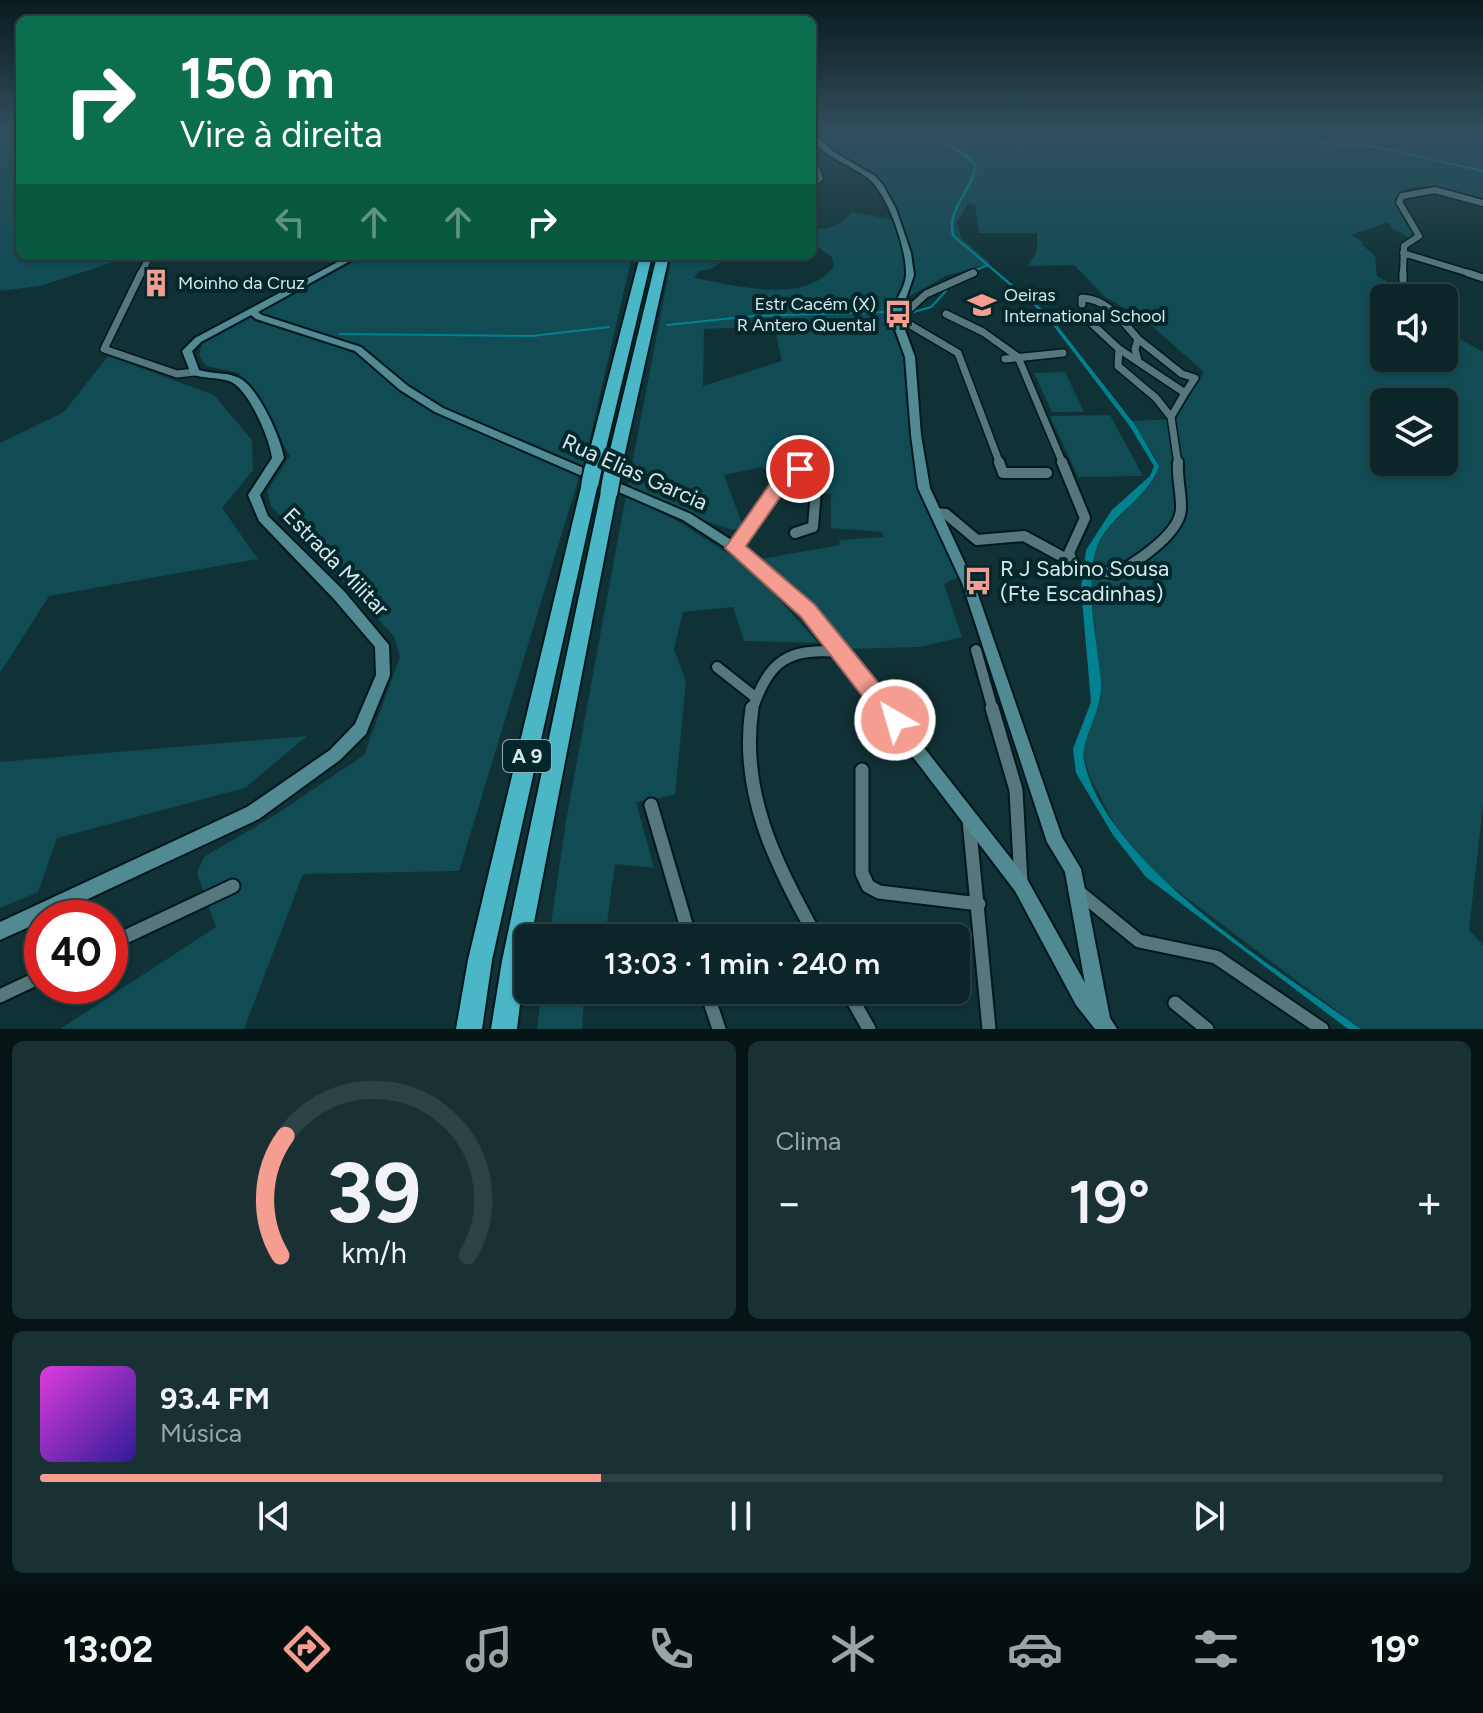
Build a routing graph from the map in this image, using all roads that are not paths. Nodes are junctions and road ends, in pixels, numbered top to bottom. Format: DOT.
graph roads {
  1 [pos="873,178"];
  2 [pos="1483,203"];
  3 [pos="1403,253"];
  4 [pos="148,260"];
  5 [pos="347,260"];
  6 [pos="645,260"];
  7 [pos="662,260"];
  8 [pos="974,273"];
  9 [pos="1483,278"];
  10 [pos="1403,284"];
  11 [pos="277,297"];
  12 [pos="1082,304"];
  13 [pos="251,311"];
  14 [pos="946,314"];
  15 [pos="272,319"];
  16 [pos="902,323"];
  17 [pos="1091,323"];
  18 [pos="225,325"];
  19 [pos="1138,339"];
  20 [pos="1119,349"];
  21 [pos="1063,353"];
  22 [pos="1018,357"];
  23 [pos="1005,359"];
  24 [pos="1138,361"];
  25 [pos="195,372"];
  26 [pos="1185,393"];
  27 [pos="1171,417"];
  28 [pos="1047,473"];
  29 [pos="601,480"];
  30 [pos="936,513"];
  31 [pos="795,533"];
  32 [pos="735,548"];
  33 [pos="1096,570"];
  34 [pos="976,650"];
  35 [pos="841,652"];
  36 [pos="717,667"];
  37 [pos="755,697"];
  38 [pos="862,770"];
  39 [pos="651,805"];
  40 [pos="969,816"];
  41 [pos="1021,885"];
  42 [pos="233,886"];
  43 [pos="1076,890"];
  44 [pos="979,904"];
  45 [pos="686,924"];
  46 [pos="810,924"];
  47 [pos="0,931"];
  48 [pos="128,936"];
  49 [pos="24,985"];
  50 [pos="0,996"];
  51 [pos="1175,1003"];
  52 [pos="711,1004"];
  53 [pos="855,1004"];
  54 [pos="1105,1026"];
  55 [pos="469,1029"];
  56 [pos="504,1029"];
  57 [pos="719,1029"];
  58 [pos="869,1029"];
  59 [pos="989,1029"];
  60 [pos="1207,1029"];
  61 [pos="1322,1029"];
  1 -- 16 [label="street"];
  2 -- 3 [label="street"];
  3 -- 9 [label="street"];
  3 -- 10 [label="street"];
  4 -- 25 [label="street"];
  5 -- 11 [label="street"];
  6 -- 29 [label="highway, A 9"];
  7 -- 29 [label="highway, A 9"];
  8 -- 16 [label="street"];
  11 -- 13 [label="street"];
  11 -- 15 [label="street"];
  12 -- 19 [label="street"];
  13 -- 15 [label="street, Rua Elias Garcia"];
  13 -- 18 [label="street"];
  14 -- 22 [label="street"];
  15 -- 18 [label="street, Rua Elias Garcia"];
  15 -- 32 [label="street, Rua Elias Garcia"];
  16 -- 28 [label="street"];
  16 -- 30 [label="street"];
  17 -- 20 [label="street"];
  18 -- 25 [label="street"];
  19 -- 24 [label="street"];
  19 -- 26 [label="street"];
  20 -- 24 [label="street"];
  20 -- 27 [label="street"];
  21 -- 22 [label="street"];
  22 -- 23 [label="street"];
  22 -- 30 [label="street"];
  24 -- 26 [label="street"];
  25 -- 47 [label="street, Estrada Militar"];
  26 -- 27 [label="street"];
  27 -- 33 [label="street"];
  29 -- 55 [label="highway, A 9"];
  29 -- 56 [label="highway, A 9"];
  30 -- 43 [label="street"];
  31 -- 32 [label="street"];
  32 -- 35 [label="street, Rua Elias Garcia"];
  34 -- 41 [label="street"];
  35 -- 37 [label="street"];
  35 -- 40 [label="street, Rua Elias Garcia"];
  36 -- 37 [label="street"];
  37 -- 46 [label="street"];
  38 -- 44 [label="street"];
  39 -- 45 [label="street"];
  40 -- 41 [label="street, Rua Elias Garcia"];
  40 -- 44 [label="street"];
  41 -- 54 [label="street, Rua Elias Garcia"];
  42 -- 48 [label="street"];
  43 -- 54 [label="street"];
  43 -- 61 [label="street"];
  44 -- 59 [label="street"];
  49 -- 50 [label="street"];
  51 -- 60 [label="street"];
  52 -- 57 [label="street"];
  53 -- 58 [label="street"];
}
